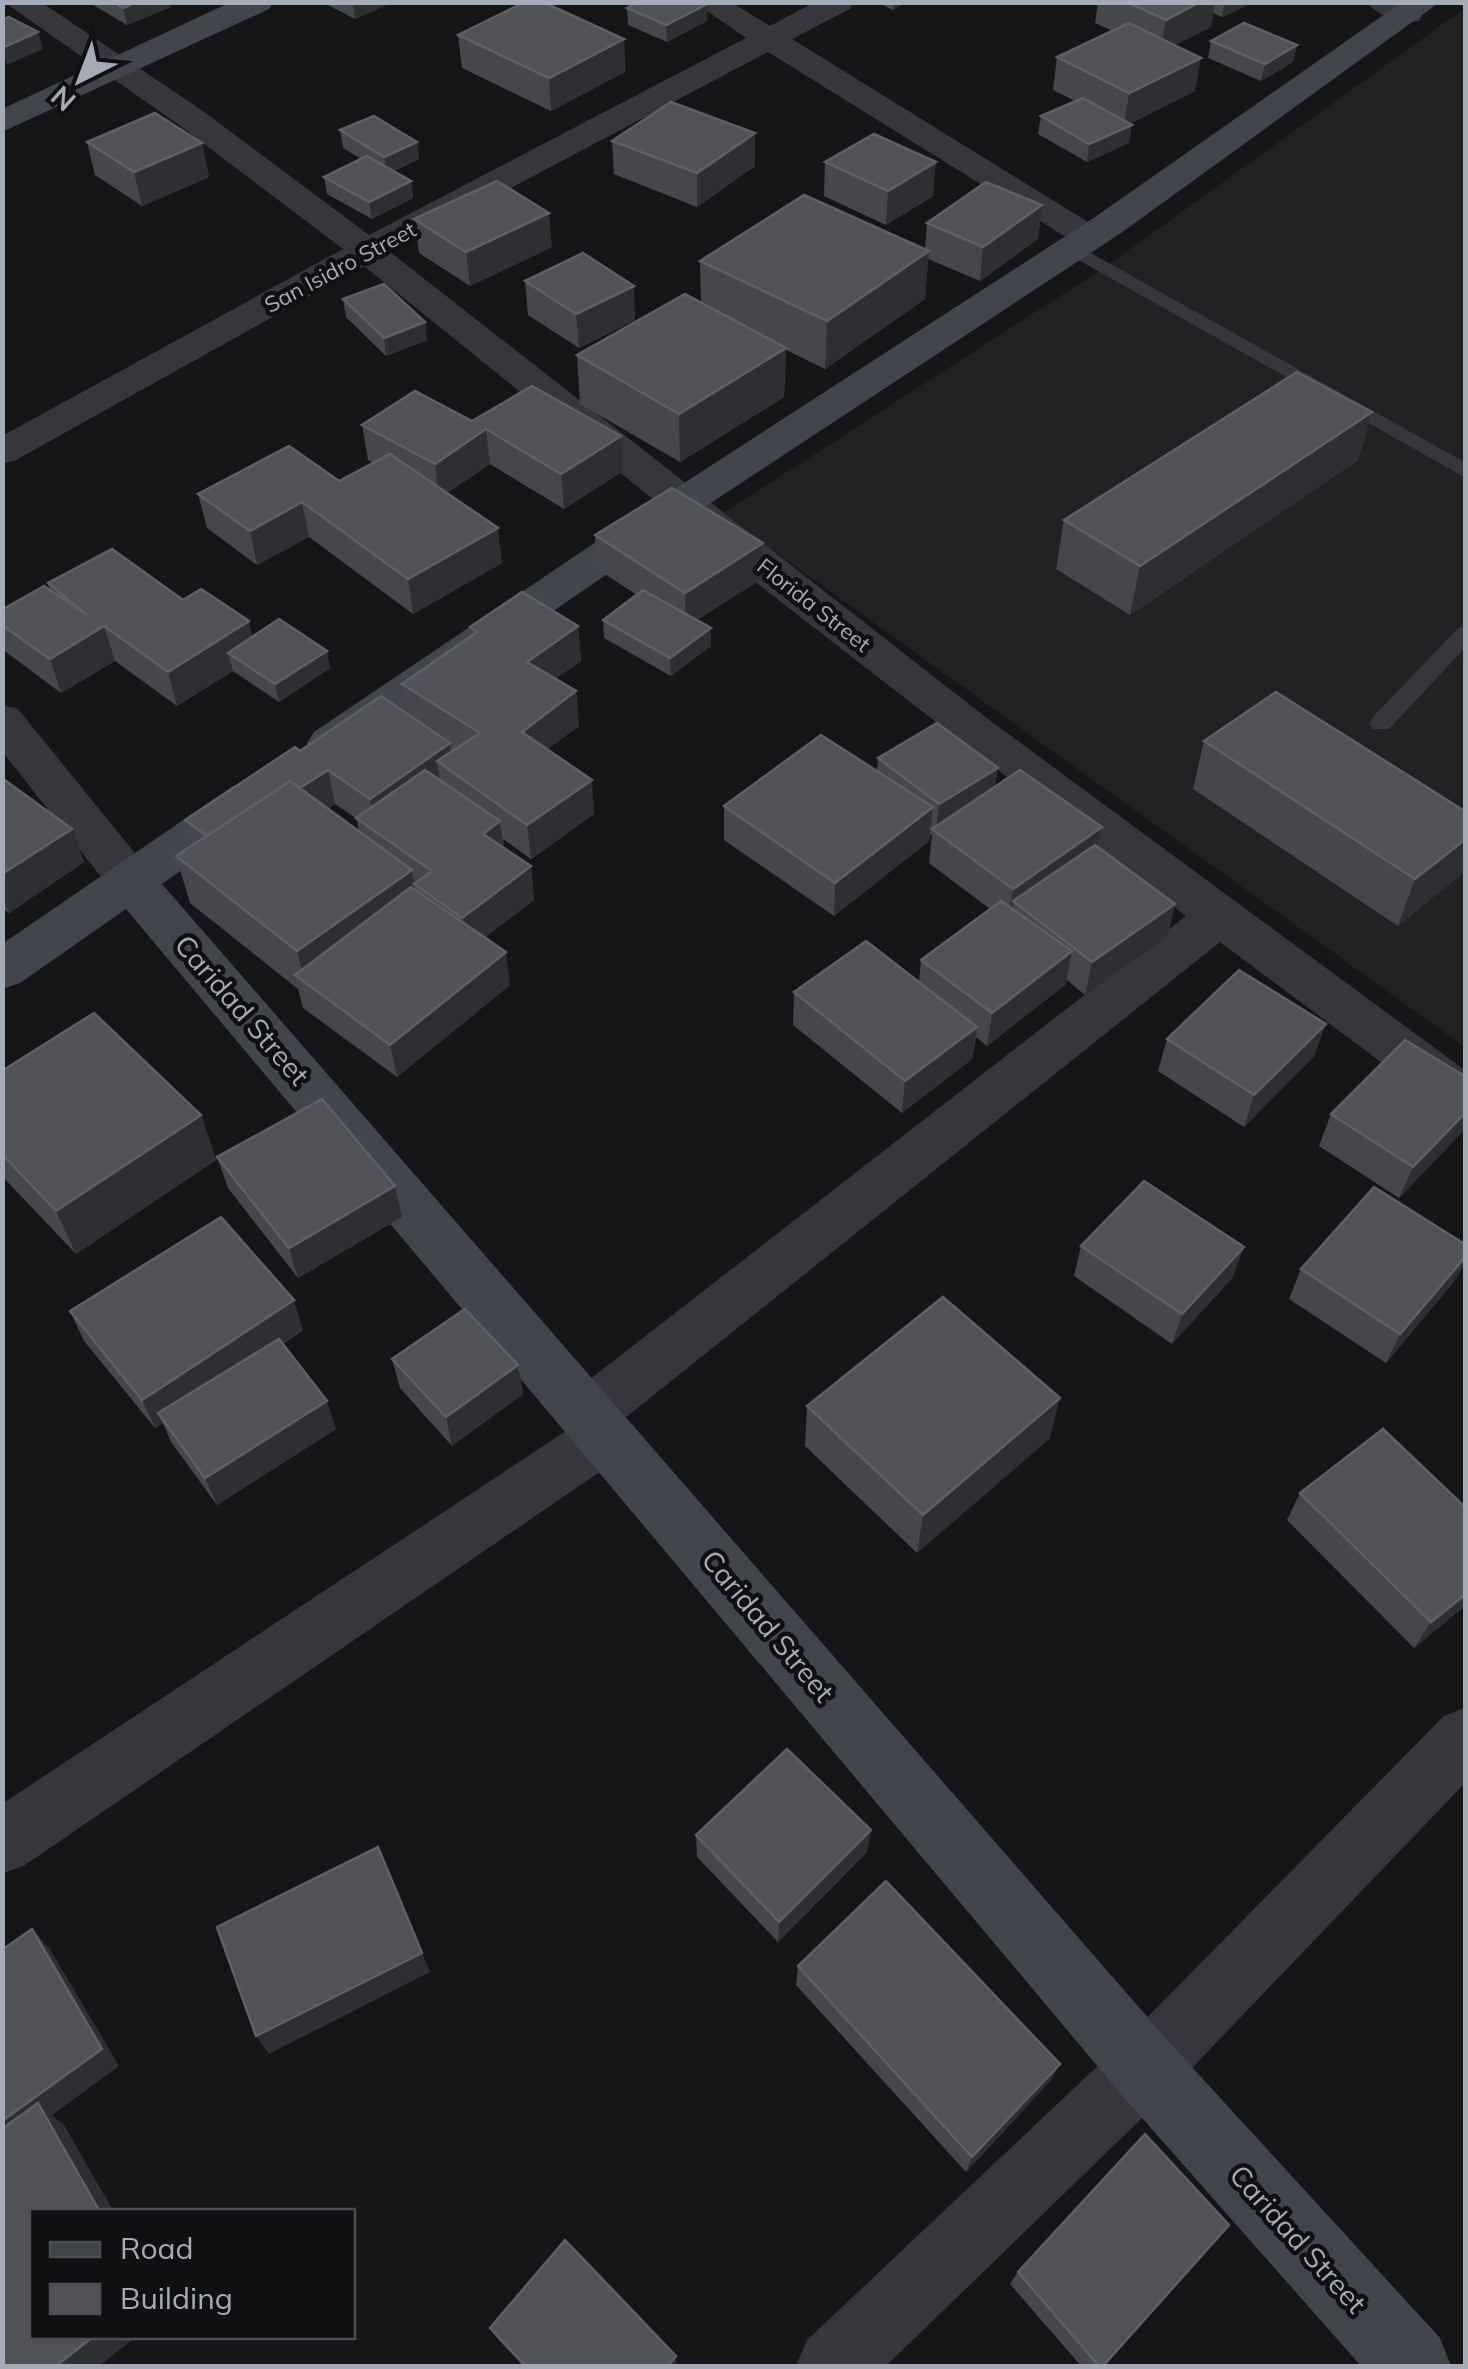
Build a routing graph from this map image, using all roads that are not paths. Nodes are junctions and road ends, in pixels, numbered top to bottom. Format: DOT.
graph roads {
  1 [pos="20,2"];
  2 [pos="258,2"];
  3 [pos="710,2"];
  4 [pos="839,2"];
  5 [pos="1405,6"];
  6 [pos="774,40"];
  7 [pos="121,66"];
  8 [pos="2,122"];
  9 [pos="1081,243"];
  10 [pos="368,250"];
  11 [pos="2,452"];
  12 [pos="1466,472"];
  13 [pos="682,503"];
  14 [pos="1466,633"];
  15 [pos="2,720"];
  16 [pos="1381,723"];
  17 [pos="130,880"];
  18 [pos="1216,918"];
  19 [pos="2,970"];
  20 [pos="1466,1098"];
  21 [pos="596,1425"];
  22 [pos="1466,1737"];
  23 [pos="2,1842"];
  24 [pos="1145,2068"];
  25 [pos="833,2366"];
  26 [pos="1412,2366"];
  1 -- 7 [label="street, Florida Street"];
  2 -- 7 [label="main road"];
  3 -- 6 [label="street"];
  4 -- 6 [label="street, San Isidro Street"];
  5 -- 9 [label="main road"];
  6 -- 9 [label="street"];
  6 -- 10 [label="street, San Isidro Street"];
  7 -- 8 [label="main road"];
  7 -- 10 [label="street, Florida Street"];
  9 -- 12 [label="lane"];
  9 -- 13 [label="main road"];
  10 -- 11 [label="street, San Isidro Street"];
  10 -- 13 [label="street, Florida Street"];
  13 -- 17 [label="main road"];
  13 -- 18 [label="street, Florida Street"];
  14 -- 16 [label="lane"];
  15 -- 17 [label="street"];
  17 -- 19 [label="main road"];
  17 -- 21 [label="main road, Caridad Street"];
  18 -- 20 [label="street, Florida Street"];
  18 -- 21 [label="street"];
  21 -- 23 [label="street"];
  21 -- 24 [label="main road, Caridad Street"];
  22 -- 24 [label="street"];
  24 -- 25 [label="street"];
  24 -- 26 [label="main road, Caridad Street"];
}
